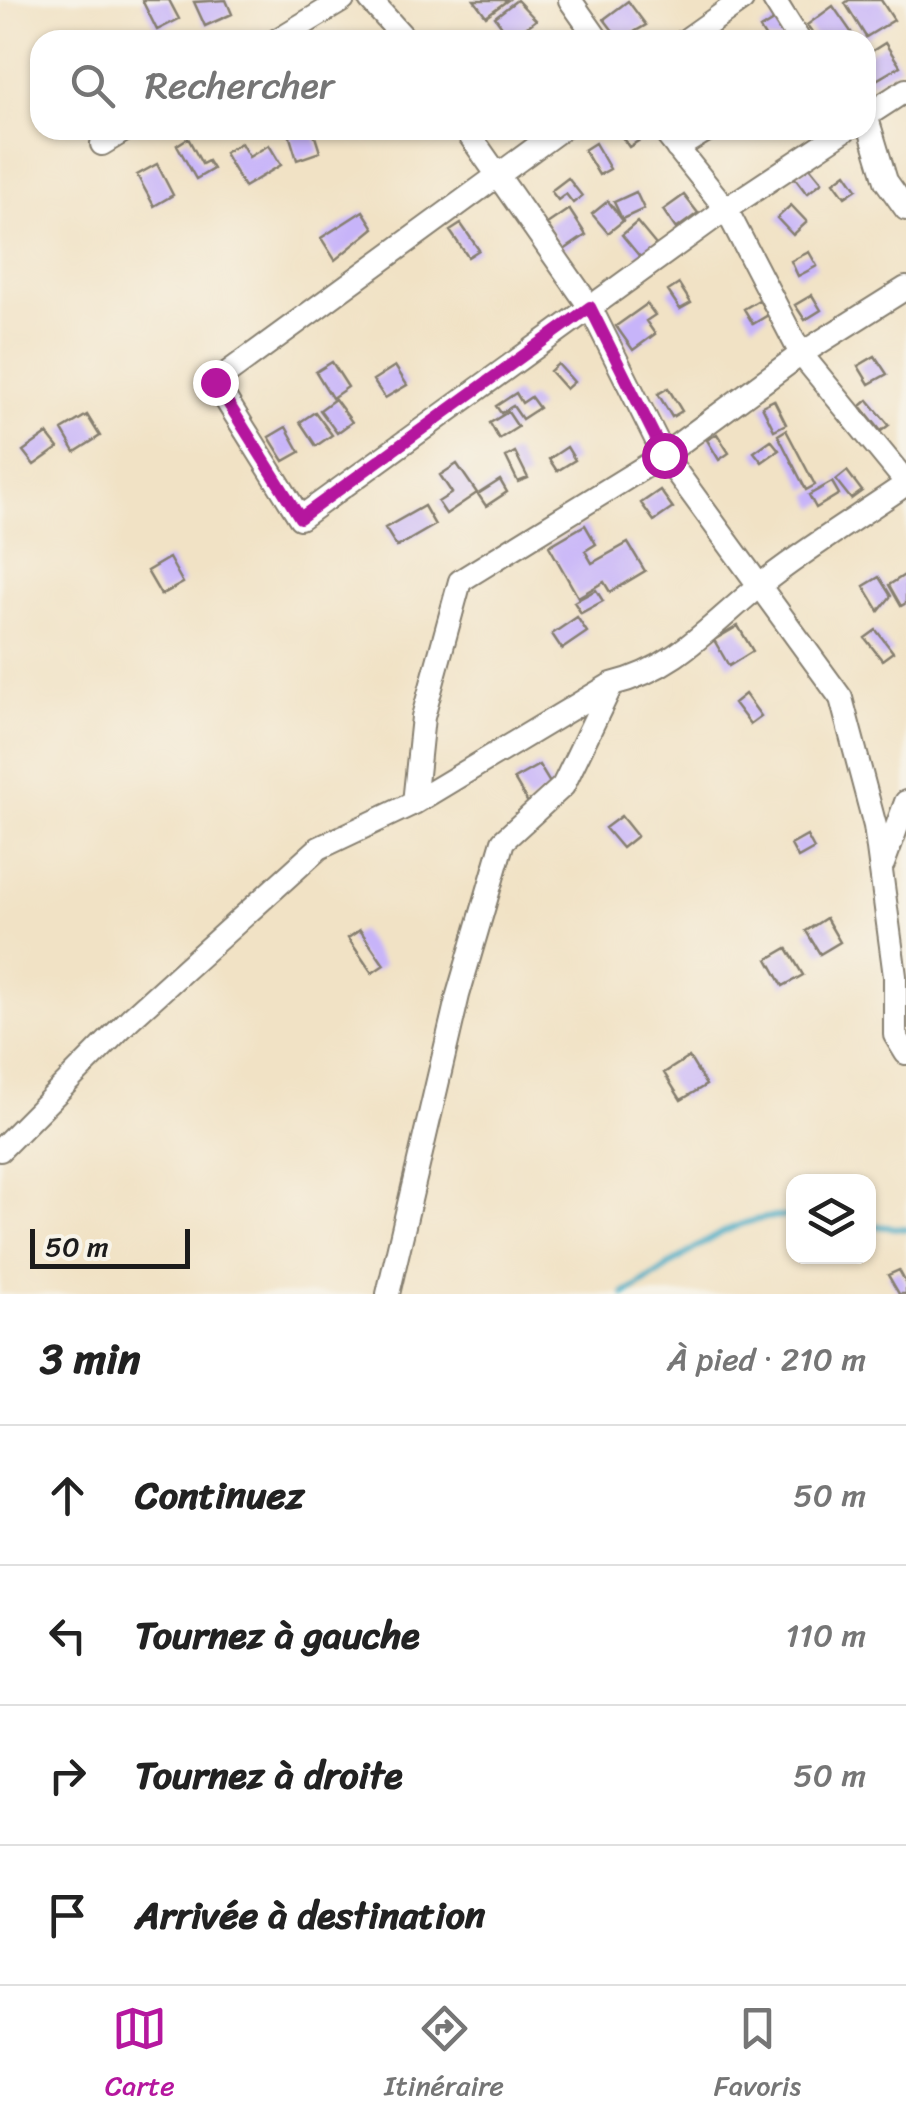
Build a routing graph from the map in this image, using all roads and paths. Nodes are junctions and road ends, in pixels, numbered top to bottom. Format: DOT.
graph roads {
  1 [pos="343,0"];
  2 [pos="370,0"];
  3 [pos="570,0"];
  4 [pos="742,0"];
  5 [pos="774,0"];
  6 [pos="294,30"];
  7 [pos="397,30"];
  8 [pos="591,30"];
  9 [pos="700,30"];
  10 [pos="793,30"];
  11 [pos="906,90"];
  12 [pos="876,110"];
  13 [pos="109,140"];
  14 [pos="473,140"];
  15 [pos="546,140"];
  16 [pos="671,140"];
  17 [pos="830,140"];
  18 [pos="873,140"];
  19 [pos="102,144"];
  20 [pos="496,176"];
  21 [pos="726,208"];
  22 [pos="906,209"];
  23 [pos="906,288"];
  24 [pos="590,307"];
  25 [pos="800,354"];
  26 [pos="664,455"];
  27 [pos="906,483"];
  28 [pos="760,585"];
  29 [pos="612,684"];
  30 [pos="906,802"];
  31 [pos="414,803"];
  32 [pos="881,869"];
  33 [pos="906,1053"];
  34 [pos="0,1150"];
  35 [pos="388,1294"];
  1 -- 6 [label="street"];
  2 -- 7 [label="street"];
  3 -- 8 [label="street"];
  4 -- 9 [label="street"];
  5 -- 10 [label="street"];
  11 -- 12 [label="street"];
  13 -- 19 [label="street"];
  14 -- 20 [label="street"];
  15 -- 20 [label="street"];
  16 -- 21 [label="street"];
  17 -- 21 [label="street"];
  18 -- 22 [label="street"];
  20 -- 24 [label="street"];
  20 -- 24 [label="street"];
  21 -- 24 [label="street"];
  21 -- 25 [label="street"];
  23 -- 25 [label="street"];
  24 -- 26 [label="street"];
  25 -- 26 [label="street"];
  25 -- 27 [label="street"];
  26 -- 28 [label="street"];
  26 -- 31 [label="street"];
  27 -- 28 [label="street"];
  28 -- 29 [label="street"];
  28 -- 32 [label="street"];
  29 -- 31 [label="street"];
  29 -- 35 [label="street"];
  30 -- 32 [label="street"];
  31 -- 34 [label="street"];
  32 -- 33 [label="street"];
}
